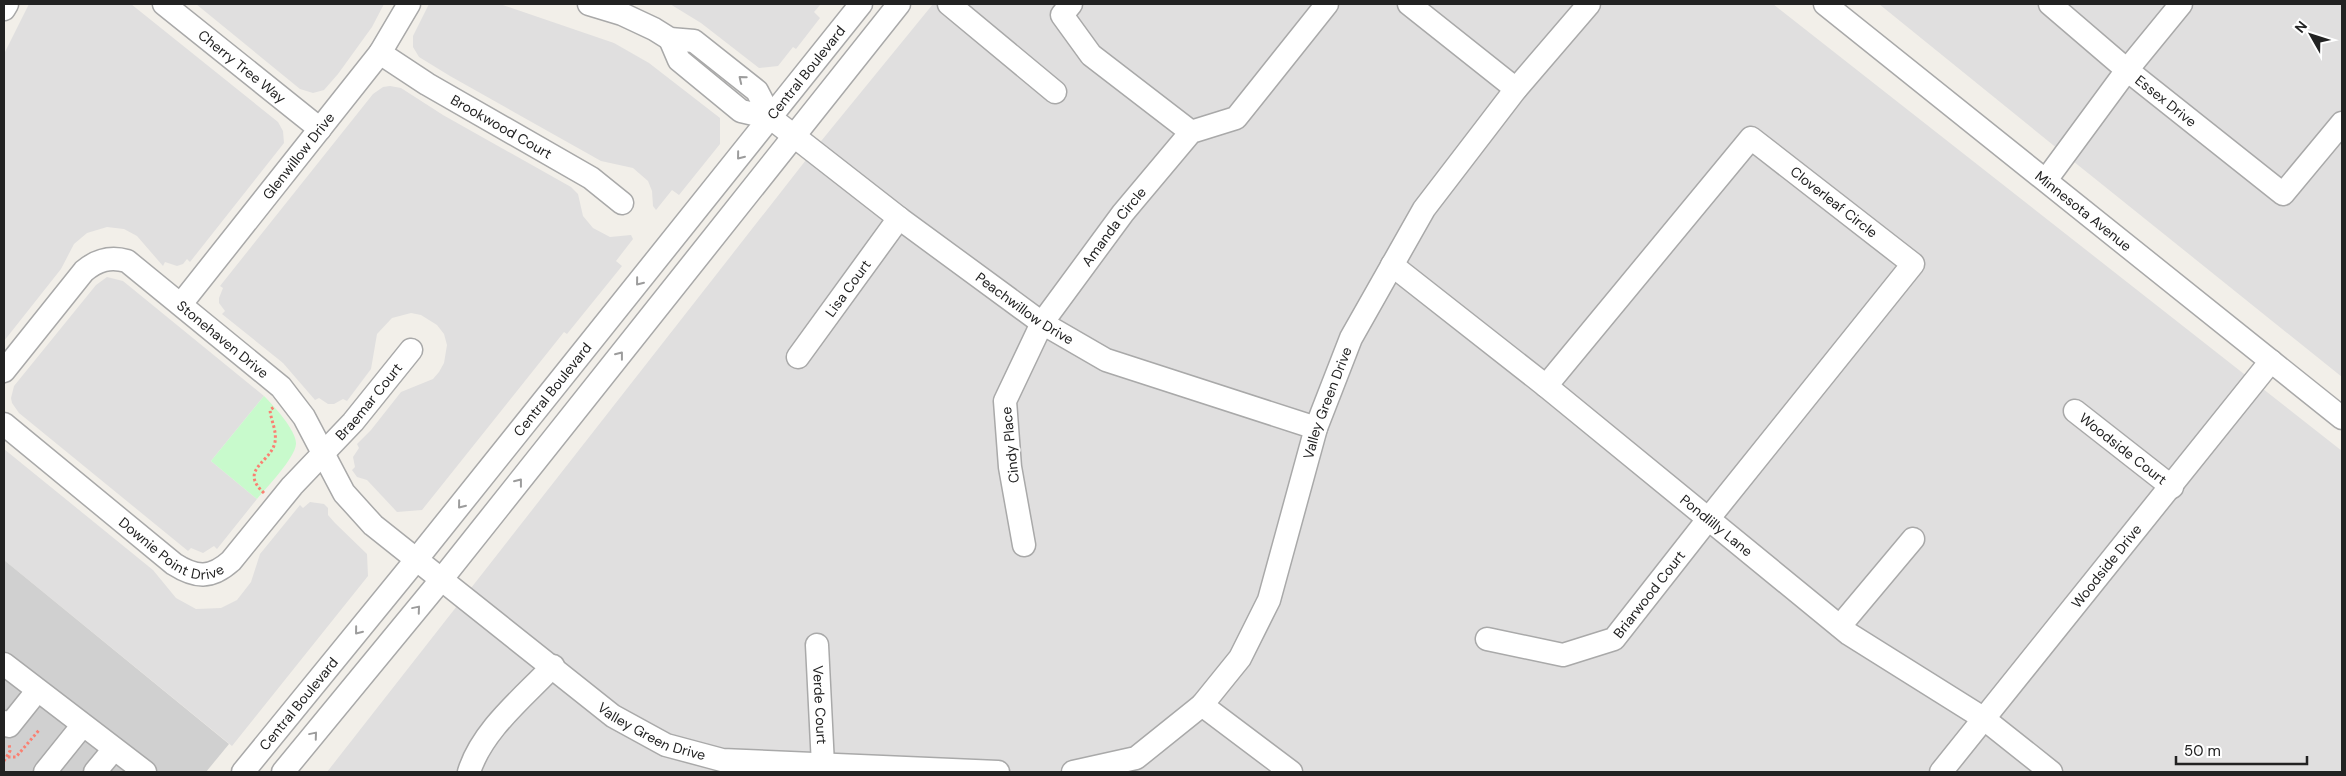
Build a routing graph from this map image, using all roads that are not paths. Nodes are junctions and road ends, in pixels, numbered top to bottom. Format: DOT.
graph roads {
  1 [pos="6,4"];
  2 [pos="164,4"];
  3 [pos="409,4"];
  4 [pos="589,4"];
  5 [pos="861,4"];
  6 [pos="900,4"];
  7 [pos="949,4"];
  8 [pos="1071,4"];
  9 [pos="1326,4"];
  10 [pos="1409,4"];
  11 [pos="1588,4"];
  12 [pos="1825,4"];
  13 [pos="2050,4"];
  14 [pos="2181,4"];
  15 [pos="4,9"];
  16 [pos="380,53"];
  17 [pos="2127,70"];
  18 [pos="1516,89"];
  19 [pos="1055,92"];
  20 [pos="771,118"];
  21 [pos="2342,123"];
  22 [pos="320,129"];
  23 [pos="1191,132"];
  24 [pos="794,136"];
  25 [pos="2046,180"];
  26 [pos="622,203"];
  27 [pos="899,218"];
  28 [pos="1392,265"];
  29 [pos="181,304"];
  30 [pos="1042,323"];
  31 [pos="411,350"];
  32 [pos="798,357"];
  33 [pos="2272,360"];
  34 [pos="4,371"];
  35 [pos="1546,386"];
  36 [pos="2075,411"];
  37 [pos="2342,418"];
  38 [pos="4,424"];
  39 [pos="1316,428"];
  40 [pos="322,452"];
  41 [pos="2172,487"];
  42 [pos="1708,518"];
  43 [pos="1913,539"];
  44 [pos="1024,545"];
  45 [pos="416,560"];
  46 [pos="441,580"];
  47 [pos="1840,626"];
  48 [pos="1488,639"];
  49 [pos="817,644"];
  50 [pos="4,664"];
  51 [pos="553,666"];
  52 [pos="37,690"];
  53 [pos="1202,704"];
  54 [pos="1983,718"];
  55 [pos="4,722"];
  56 [pos="82,726"];
  57 [pos="114,749"];
  58 [pos="822,765"];
  59 [pos="45,772"];
  60 [pos="96,772"];
  61 [pos="145,772"];
  62 [pos="243,772"];
  63 [pos="283,772"];
  64 [pos="469,772"];
  65 [pos="998,772"];
  66 [pos="1072,772"];
  67 [pos="1291,772"];
  68 [pos="1941,772"];
  69 [pos="2051,772"];
  1 -- 15 [label="street"];
  2 -- 22 [label="street, Cherry Tree Way"];
  3 -- 16 [label="street, Glenwillow Drive"];
  4 -- 20 [label="street, Peachwillow Drive"];
  5 -- 20 [label="street, Central Boulevard"];
  6 -- 24 [label="street"];
  7 -- 19 [label="street"];
  8 -- 23 [label="street"];
  9 -- 23 [label="street"];
  10 -- 18 [label="street"];
  11 -- 18 [label="street, Valley Green Drive"];
  12 -- 25 [label="street, Minnesota Avenue"];
  13 -- 17 [label="street, Essex Drive"];
  14 -- 17 [label="street"];
  16 -- 22 [label="street, Glenwillow Drive"];
  16 -- 26 [label="street, Brookwood Court"];
  17 -- 21 [label="street, Essex Drive"];
  17 -- 25 [label="street"];
  18 -- 28 [label="street, Valley Green Drive"];
  20 -- 24 [label="street, Peachwillow Drive"];
  20 -- 45 [label="street, Central Boulevard, one-way"];
  22 -- 29 [label="street, Glenwillow Drive"];
  23 -- 30 [label="street, Amanda Circle"];
  24 -- 27 [label="street, Peachwillow Drive"];
  46 -- 24 [label="street, one-way"];
  25 -- 33 [label="street, Minnesota Avenue"];
  27 -- 30 [label="street, Peachwillow Drive"];
  27 -- 32 [label="street, Lisa Court"];
  28 -- 35 [label="street, Pondlilly Lane"];
  28 -- 39 [label="street, Valley Green Drive"];
  29 -- 34 [label="street, Stonehaven Drive"];
  29 -- 40 [label="street, Stonehaven Drive"];
  30 -- 39 [label="street, Peachwillow Drive"];
  30 -- 44 [label="street, Cindy Place"];
  31 -- 40 [label="street, Braemar Court"];
  33 -- 37 [label="street, Minnesota Avenue"];
  33 -- 41 [label="street, Woodside Drive"];
  35 -- 42 [label="street, Pondlilly Lane"];
  35 -- 42 [label="street, Cloverleaf Circle"];
  36 -- 41 [label="street, Woodside Court"];
  38 -- 40 [label="street, Downie Point Drive"];
  39 -- 53 [label="street, Valley Green Drive"];
  40 -- 45 [label="street, Stonehaven Drive"];
  41 -- 54 [label="street, Woodside Drive"];
  42 -- 47 [label="street, Pondlilly Lane"];
  42 -- 48 [label="street, Briarwood Court"];
  43 -- 47 [label="street"];
  45 -- 46 [label="street, Valley Green Drive"];
  45 -- 62 [label="street, Central Boulevard, one-way"];
  46 -- 51 [label="street, Valley Green Drive"];
  63 -- 46 [label="street, one-way"];
  47 -- 54 [label="street, Pondlilly Lane"];
  49 -- 58 [label="street, Verde Court"];
  50 -- 52 [label="street"];
  51 -- 58 [label="street, Valley Green Drive"];
  51 -- 64 [label="street"];
  52 -- 55 [label="street"];
  52 -- 56 [label="street"];
  53 -- 66 [label="street, Valley Green Drive"];
  53 -- 67 [label="street"];
  54 -- 68 [label="street, Woodside Drive"];
  54 -- 69 [label="street, Pondlilly Lane"];
  56 -- 57 [label="street"];
  56 -- 59 [label="street"];
  57 -- 60 [label="street"];
  57 -- 61 [label="street"];
  58 -- 65 [label="street, Valley Green Drive"];
}
